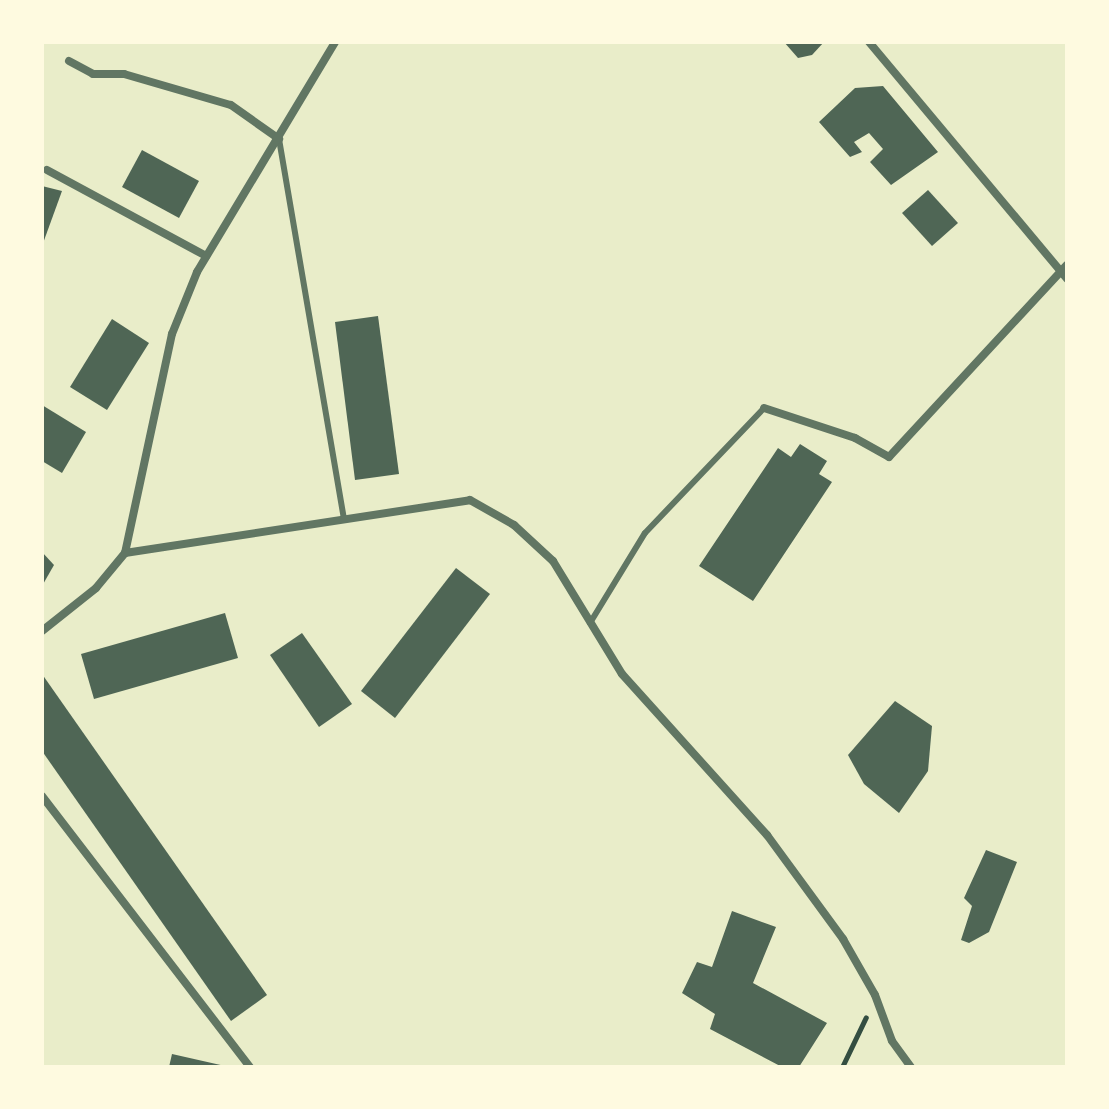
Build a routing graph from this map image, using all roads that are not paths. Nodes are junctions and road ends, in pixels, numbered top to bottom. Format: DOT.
graph roads {
  1 [pos="335,42"];
  2 [pos="869,42"];
  3 [pos="69,61"];
  4 [pos="279,139"];
  5 [pos="47,170"];
  6 [pos="206,256"];
  7 [pos="1063,267"];
  8 [pos="1067,279"];
  9 [pos="764,408"];
  10 [pos="344,519"];
  11 [pos="125,553"];
  12 [pos="590,623"];
  13 [pos="42,631"];
  14 [pos="42,796"];
  15 [pos="250,1067"];
  16 [pos="911,1067"];
  1 -- 4 [label="street"];
  2 -- 7 [label="street"];
  3 -- 4 [label="street"];
  4 -- 6 [label="street"];
  4 -- 10 [label="lane"];
  5 -- 6 [label="street"];
  6 -- 11 [label="street"];
  7 -- 8 [label="street"];
  7 -- 9 [label="street"];
  9 -- 12 [label="lane"];
  10 -- 11 [label="street"];
  10 -- 12 [label="street"];
  11 -- 13 [label="street"];
  12 -- 16 [label="street"];
  14 -- 15 [label="street"];
}
